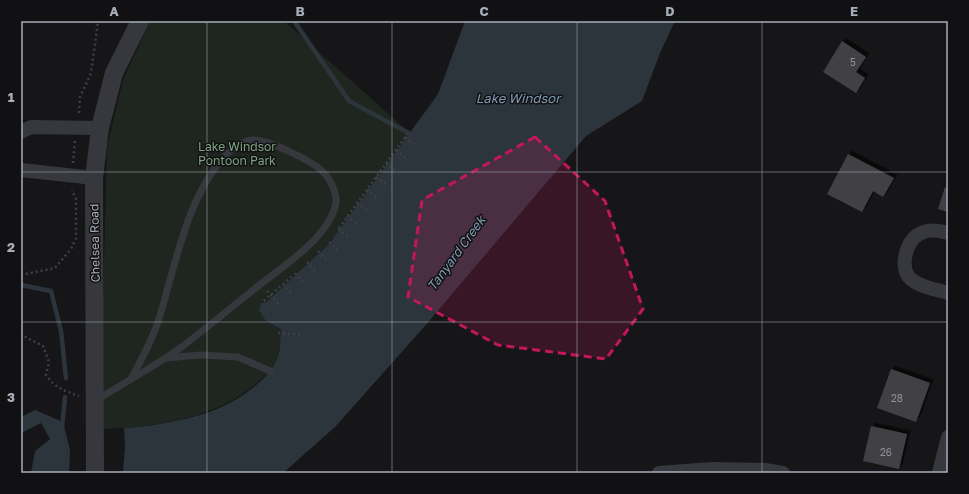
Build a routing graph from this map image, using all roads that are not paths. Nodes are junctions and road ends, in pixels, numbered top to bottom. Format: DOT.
graph roads {
  1 [pos="140,21"];
  2 [pos="100,128"];
  3 [pos="21,132"];
  4 [pos="21,170"];
  5 [pos="94,178"];
  6 [pos="948,234"];
  7 [pos="948,293"];
  8 [pos="164,358"];
  9 [pos="270,371"];
  10 [pos="131,379"];
  11 [pos="88,398"];
  12 [pos="948,437"];
  13 [pos="95,473"];
  14 [pos="659,473"];
  15 [pos="783,473"];
  16 [pos="939,473"];
  1 -- 2 [label="street, Chelsea Road"];
  2 -- 3 [label="street"];
  2 -- 5 [label="street, Chelsea Road"];
  4 -- 5 [label="street"];
  5 -- 11 [label="street, Chelsea Road"];
  6 -- 7 [label="street"];
  8 -- 9 [label="lane"];
  8 -- 10 [label="lane"];
  8 -- 10 [label="lane"];
  10 -- 11 [label="lane"];
  11 -- 13 [label="street, Chelsea Road"];
  12 -- 16 [label="street"];
  14 -- 15 [label="street"];
}
